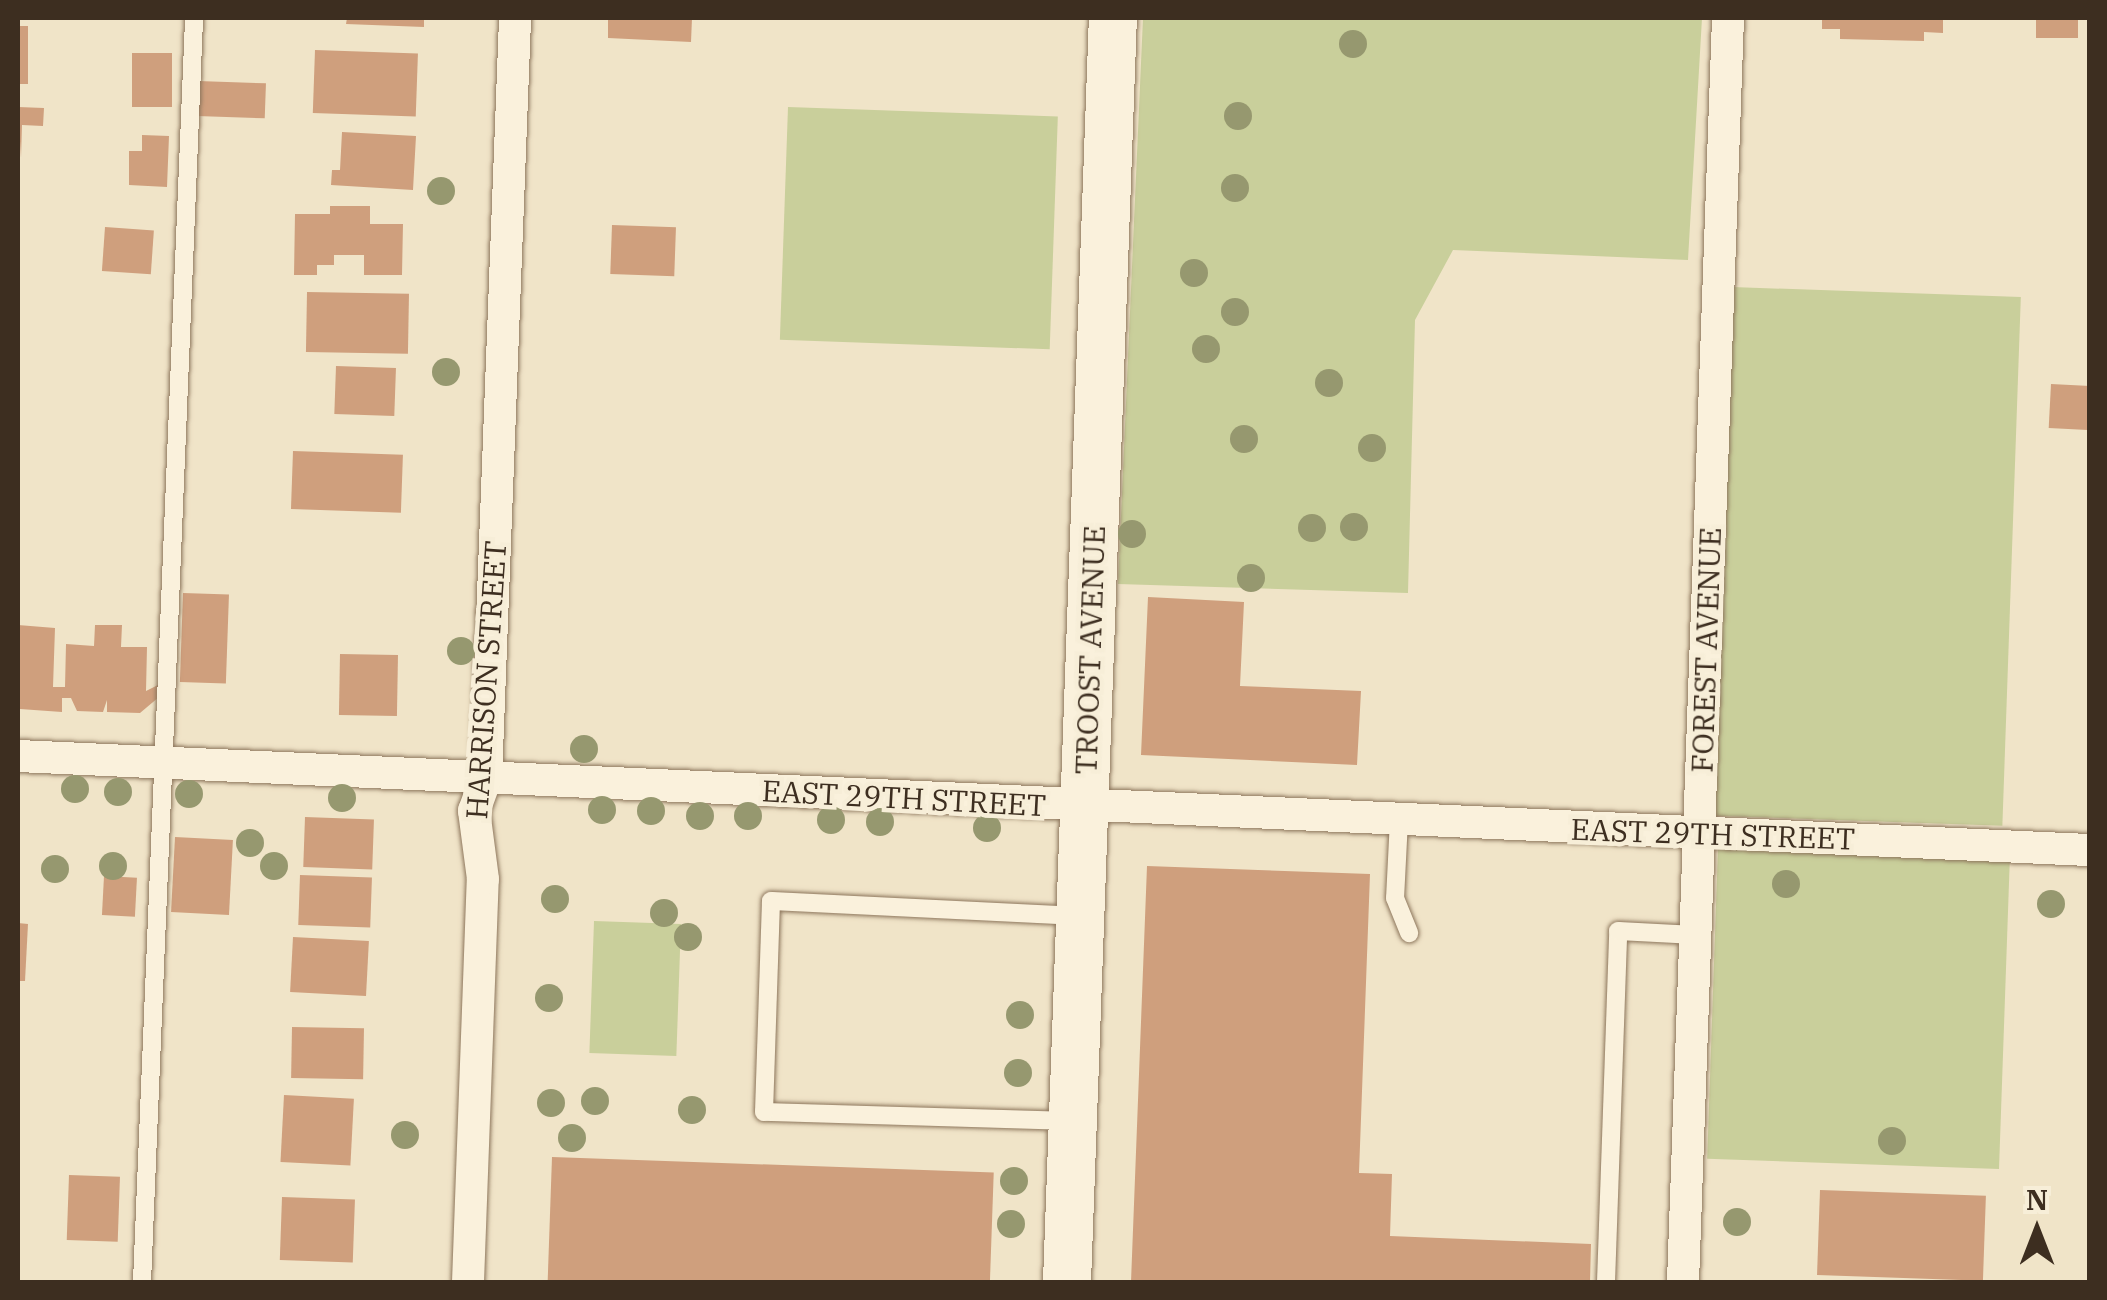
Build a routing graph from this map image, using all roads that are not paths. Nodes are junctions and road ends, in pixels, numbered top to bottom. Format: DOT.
graph roads {
  1 [pos="194,18"];
  2 [pos="515,18"];
  3 [pos="1113,18"];
  4 [pos="1728,18"];
  5 [pos="18,756"];
  6 [pos="162,763"];
  7 [pos="486,778"];
  8 [pos="1085,806"];
  9 [pos="1399,820"];
  10 [pos="1700,834"];
  11 [pos="2090,850"];
  12 [pos="1080,916"];
  13 [pos="1409,933"];
  14 [pos="1696,935"];
  15 [pos="1073,1121"];
  16 [pos="142,1282"];
  17 [pos="468,1282"];
  18 [pos="1067,1282"];
  19 [pos="1606,1282"];
  20 [pos="1683,1282"];
  1 -- 6 [label="lane"];
  2 -- 7 [label="street, HARRISON STREET"];
  3 -- 8 [label="main road, TROOST AVENUE"];
  4 -- 10 [label="street, FOREST AVENUE"];
  5 -- 6 [label="street, EAST 29TH STREET"];
  6 -- 7 [label="street, EAST 29TH STREET"];
  6 -- 16 [label="lane"];
  7 -- 8 [label="street, EAST 29TH STREET"];
  7 -- 17 [label="street, HARRISON STREET"];
  8 -- 9 [label="street, EAST 29TH STREET"];
  8 -- 12 [label="main road, TROOST AVENUE"];
  9 -- 10 [label="street, EAST 29TH STREET"];
  9 -- 13 [label="lane"];
  10 -- 11 [label="street, EAST 29TH STREET"];
  10 -- 14 [label="street, FOREST AVENUE"];
  12 -- 15 [label="main road, TROOST AVENUE"];
  12 -- 15 [label="lane"];
  14 -- 19 [label="lane"];
  14 -- 20 [label="street, FOREST AVENUE"];
  15 -- 18 [label="main road, TROOST AVENUE"];
}
